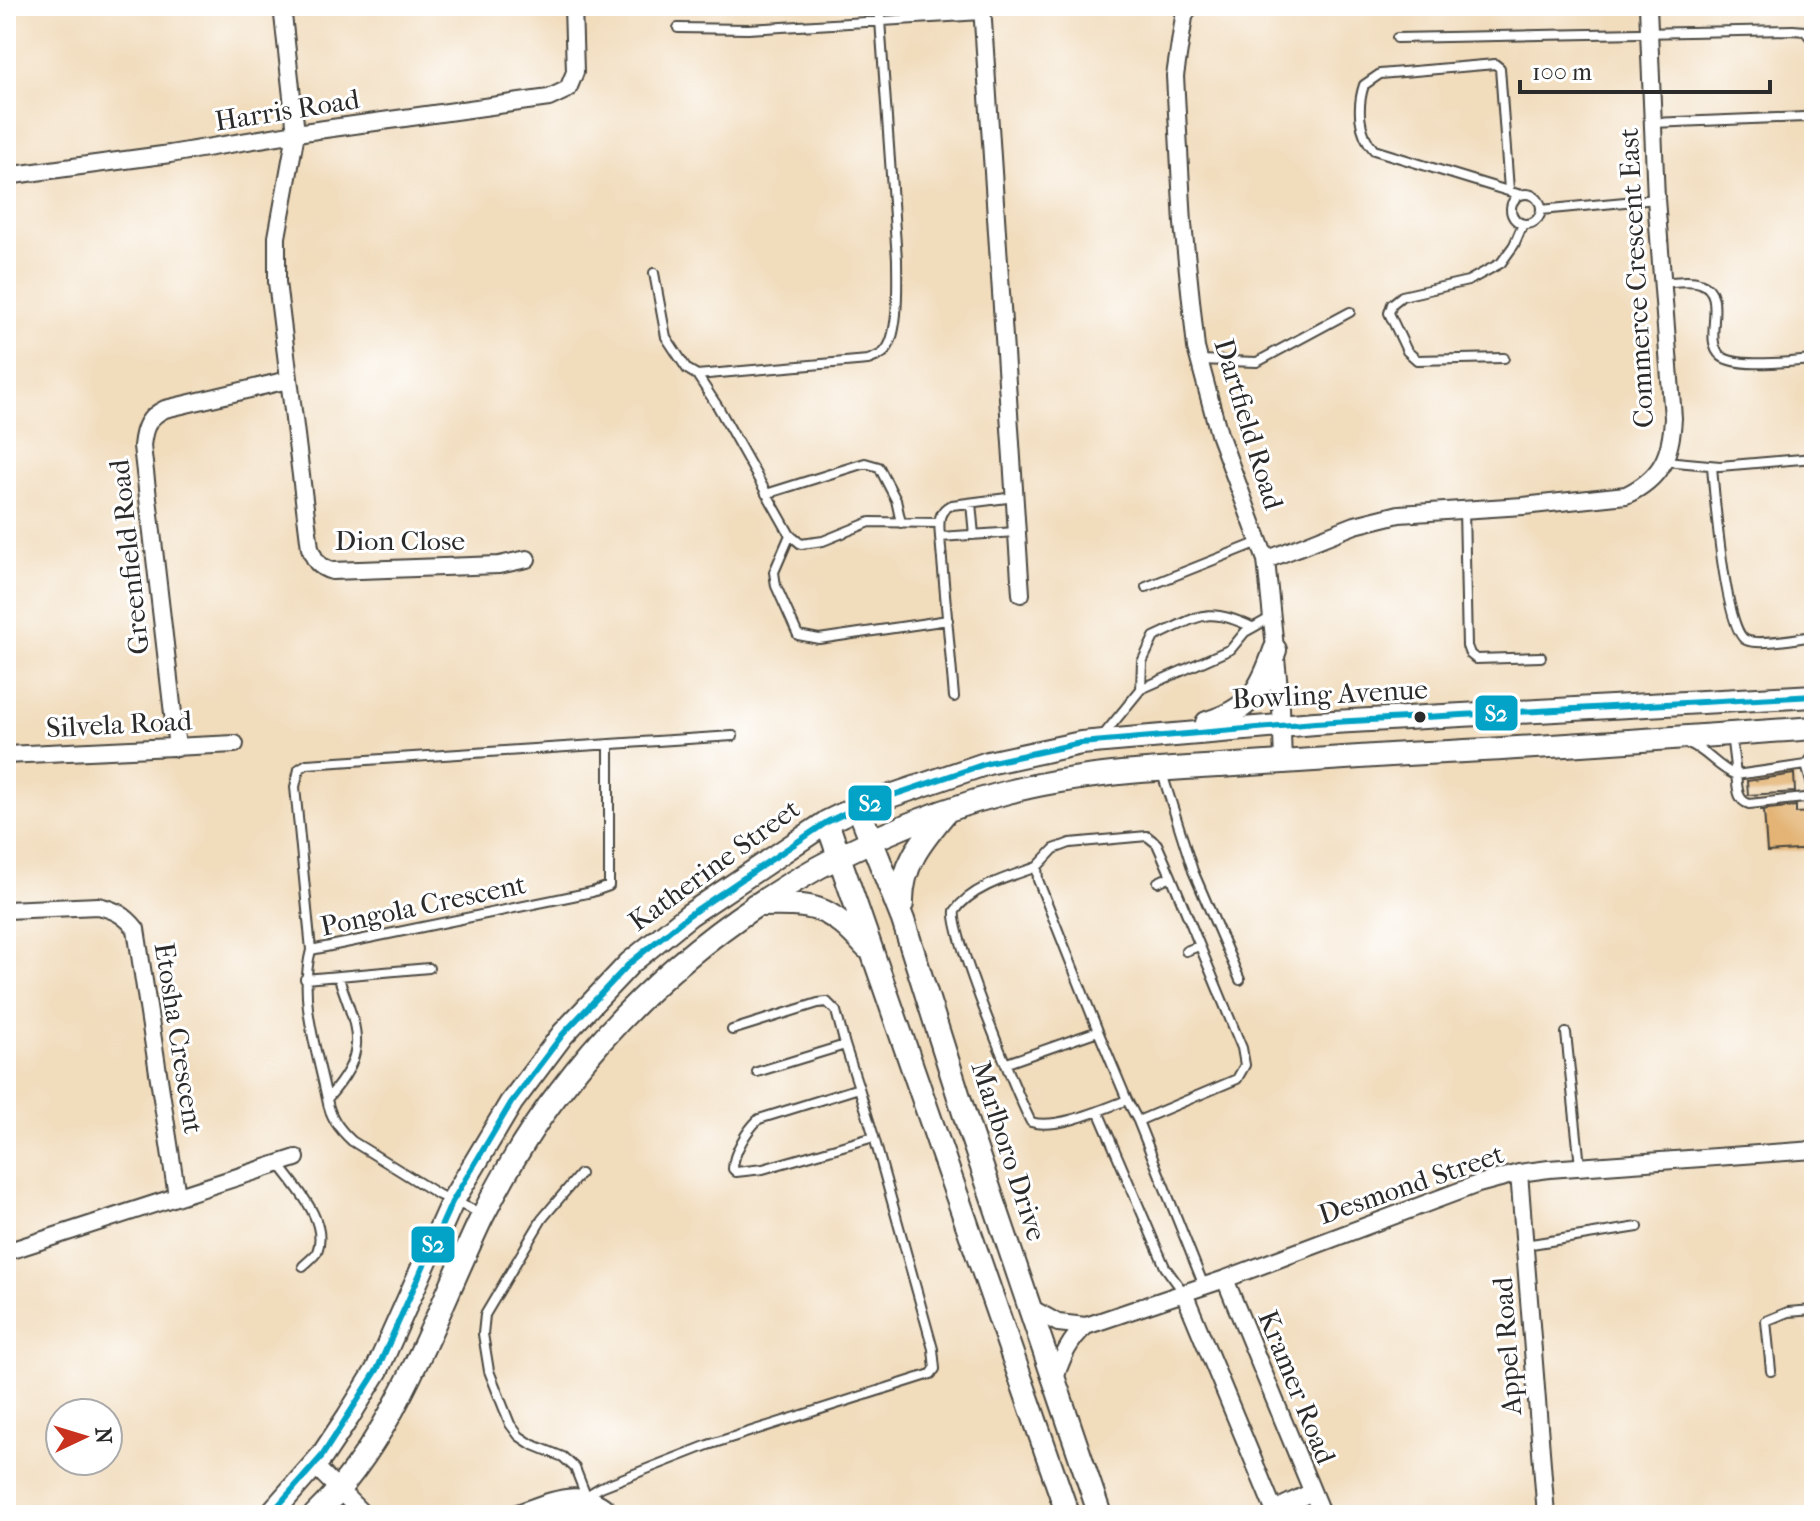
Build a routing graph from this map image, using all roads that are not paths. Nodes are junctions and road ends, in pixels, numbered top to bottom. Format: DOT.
graph roads {
  1 [pos="282,6"];
  2 [pos="573,6"];
  3 [pos="879,6"];
  4 [pos="1189,6"];
  5 [pos="1648,6"];
  6 [pos="983,10"];
  7 [pos="880,21"];
  8 [pos="678,28"];
  9 [pos="1649,32"];
  10 [pos="1397,38"];
  11 [pos="1814,42"];
  12 [pos="1814,120"];
  13 [pos="1652,123"];
  14 [pos="296,133"];
  15 [pos="6,175"];
  16 [pos="1509,190"];
  17 [pos="1521,195"];
  18 [pos="1656,199"];
  19 [pos="1541,210"];
  20 [pos="1523,224"];
  21 [pos="654,273"];
  22 [pos="1663,283"];
  23 [pos="1350,312"];
  24 [pos="1504,358"];
  25 [pos="1198,360"];
  26 [pos="1814,360"];
  27 [pos="697,375"];
  28 [pos="288,380"];
  29 [pos="1814,458"];
  30 [pos="1664,461"];
  31 [pos="1712,466"];
  32 [pos="766,494"];
  33 [pos="1015,497"];
  34 [pos="971,503"];
  35 [pos="1464,510"];
  36 [pos="901,523"];
  37 [pos="939,523"];
  38 [pos="1016,532"];
  39 [pos="790,535"];
  40 [pos="974,535"];
  41 [pos="940,537"];
  42 [pos="1259,542"];
  43 [pos="527,559"];
  44 [pos="1266,560"];
  45 [pos="1146,587"];
  46 [pos="1021,594"];
  47 [pos="1273,617"];
  48 [pos="948,620"];
  49 [pos="1252,627"];
  50 [pos="1814,636"];
  51 [pos="1275,650"];
  52 [pos="1541,657"];
  53 [pos="1141,689"];
  54 [pos="1810,695"];
  55 [pos="954,697"];
  56 [pos="1580,710"];
  57 [pos="1282,725"];
  58 [pos="1814,728"];
  59 [pos="1180,733"];
  60 [pos="1731,734"];
  61 [pos="733,736"];
  62 [pos="1665,738"];
  63 [pos="1099,741"];
  64 [pos="235,744"];
  65 [pos="609,744"];
  66 [pos="177,748"];
  67 [pos="6,755"];
  68 [pos="1814,755"];
  69 [pos="1283,761"];
  70 [pos="1806,765"];
  71 [pos="1160,769"];
  72 [pos="1736,775"];
  73 [pos="1814,795"];
  74 [pos="858,807"];
  75 [pos="946,811"];
  76 [pos="827,822"];
  77 [pos="873,840"];
  78 [pos="839,856"];
  79 [pos="1037,867"];
  80 [pos="1171,876"];
  81 [pos="1158,882"];
  82 [pos="755,905"];
  83 [pos="6,910"];
  84 [pos="903,920"];
  85 [pos="1199,946"];
  86 [pos="311,950"];
  87 [pos="1186,951"];
  88 [pos="872,954"];
  89 [pos="429,968"];
  90 [pos="338,976"];
  91 [pos="305,979"];
  92 [pos="1240,980"];
  93 [pos="732,1030"];
  94 [pos="1098,1031"];
  95 [pos="1566,1033"];
  96 [pos="845,1045"];
  97 [pos="1007,1063"];
  98 [pos="757,1072"];
  99 [pos="859,1088"];
  100 [pos="327,1099"];
  101 [pos="1127,1100"];
  102 [pos="1098,1111"];
  103 [pos="1138,1121"];
  104 [pos="874,1137"];
  105 [pos="1814,1150"];
  106 [pos="296,1158"];
  107 [pos="279,1164"];
  108 [pos="1580,1166"];
  109 [pos="1519,1173"];
  110 [pos="580,1174"];
  111 [pos="177,1196"];
  112 [pos="452,1202"];
  113 [pos="484,1214"];
  114 [pos="1638,1227"];
  115 [pos="1525,1245"];
  116 [pos="6,1252"];
  117 [pos="303,1266"];
  118 [pos="1225,1279"];
  119 [pos="1204,1287"];
  120 [pos="1184,1293"];
  121 [pos="1029,1307"];
  122 [pos="1814,1310"];
  123 [pos="1086,1326"];
  124 [pos="1771,1371"];
  125 [pos="1055,1378"];
  126 [pos="314,1465"];
  127 [pos="340,1491"];
  128 [pos="1312,1492"];
  129 [pos="586,1496"];
  130 [pos="1275,1512"];
  131 [pos="270,1515"];
  132 [pos="315,1515"];
  133 [pos="364,1515"];
  134 [pos="511,1515"];
  135 [pos="613,1515"];
  136 [pos="1068,1515"];
  137 [pos="1100,1515"];
  138 [pos="1322,1515"];
  139 [pos="1546,1515"];
  1 -- 14 [label="street"];
  2 -- 14 [label="street, Harris Road"];
  3 -- 7 [label="lane"];
  4 -- 25 [label="street, Dartfield Road"];
  5 -- 9 [label="street, Commerce Crescent East"];
  6 -- 7 [label="lane"];
  6 -- 33 [label="street"];
  7 -- 8 [label="lane"];
  7 -- 27 [label="lane"];
  9 -- 10 [label="lane"];
  9 -- 11 [label="lane"];
  9 -- 13 [label="street, Commerce Crescent East"];
  12 -- 13 [label="lane"];
  13 -- 18 [label="street, Commerce Crescent East"];
  14 -- 15 [label="street, Harris Road"];
  14 -- 28 [label="street"];
  16 -- 16 [label="lane"];
  16 -- 17 [label="lane"];
  17 -- 19 [label="lane"];
  17 -- 20 [label="lane"];
  18 -- 19 [label="lane"];
  18 -- 22 [label="street, Commerce Crescent East"];
  19 -- 20 [label="lane"];
  20 -- 24 [label="lane"];
  21 -- 27 [label="lane"];
  22 -- 26 [label="lane"];
  22 -- 30 [label="street, Commerce Crescent East"];
  23 -- 25 [label="lane"];
  25 -- 42 [label="street, Dartfield Road"];
  27 -- 32 [label="lane"];
  28 -- 43 [label="street, Dion Close"];
  28 -- 66 [label="street, Greenfield Road"];
  29 -- 31 [label="lane"];
  30 -- 31 [label="lane"];
  30 -- 35 [label="street, Commerce Crescent East"];
  31 -- 50 [label="lane"];
  32 -- 36 [label="lane"];
  32 -- 39 [label="lane"];
  33 -- 34 [label="lane"];
  33 -- 38 [label="street"];
  34 -- 37 [label="lane"];
  34 -- 40 [label="lane"];
  35 -- 44 [label="street, Commerce Crescent East"];
  35 -- 52 [label="lane"];
  36 -- 37 [label="lane"];
  36 -- 39 [label="lane"];
  37 -- 41 [label="lane"];
  38 -- 40 [label="lane"];
  38 -- 46 [label="street"];
  39 -- 48 [label="lane"];
  40 -- 41 [label="lane"];
  41 -- 48 [label="lane"];
  42 -- 44 [label="street, Dartfield Road"];
  42 -- 45 [label="lane"];
  44 -- 47 [label="street, Dartfield Road"];
  47 -- 49 [label="lane"];
  47 -- 51 [label="street, Dartfield Road"];
  48 -- 55 [label="lane"];
  49 -- 53 [label="lane"];
  49 -- 53 [label="lane"];
  51 -- 57 [label="street, Dartfield Road"];
  51 -- 59 [label="main road"];
  53 -- 63 [label="lane"];
  54 -- 56 [label="main road, Bowling Avenue"];
  56 -- 57 [label="main road, Bowling Avenue"];
  56 -- 60 [label="main road"];
  57 -- 59 [label="main road, Bowling Avenue"];
  57 -- 69 [label="street, Dartfield Road"];
  58 -- 60 [label="main road"];
  59 -- 63 [label="main road, Bowling Avenue"];
  60 -- 62 [label="main road"];
  60 -- 72 [label="lane"];
  61 -- 65 [label="lane"];
  62 -- 69 [label="main road"];
  62 -- 72 [label="lane"];
  63 -- 74 [label="main road, Bowling Avenue"];
  64 -- 66 [label="street, Silvela Road"];
  65 -- 86 [label="lane, Pongola Crescent"];
  65 -- 86 [label="lane"];
  66 -- 67 [label="street, Silvela Road"];
  68 -- 70 [label="lane"];
  69 -- 71 [label="main road"];
  70 -- 72 [label="lane"];
  70 -- 73 [label="lane"];
  71 -- 75 [label="main road"];
  71 -- 92 [label="lane"];
  72 -- 73 [label="lane"];
  74 -- 76 [label="main road, Katherine Street"];
  74 -- 77 [label="main road, Marlboro Drive"];
  75 -- 77 [label="main road"];
  75 -- 84 [label="main road"];
  76 -- 78 [label="main road"];
  76 -- 112 [label="main road, Katherine Street"];
  77 -- 78 [label="main road, Katherine Street"];
  77 -- 84 [label="main road, Marlboro Drive"];
  78 -- 82 [label="main road, Katherine Street"];
  78 -- 88 [label="main road"];
  79 -- 80 [label="lane"];
  79 -- 94 [label="lane"];
  79 -- 97 [label="lane"];
  80 -- 81 [label="lane"];
  80 -- 85 [label="lane"];
  82 -- 88 [label="main road"];
  82 -- 113 [label="main road, Katherine Street"];
  83 -- 111 [label="street, Etosha Crescent"];
  84 -- 121 [label="main road, Marlboro Drive"];
  85 -- 87 [label="lane"];
  85 -- 103 [label="lane"];
  86 -- 91 [label="lane, Pongola Crescent"];
  88 -- 136 [label="main road"];
  89 -- 90 [label="lane"];
  90 -- 91 [label="lane"];
  90 -- 100 [label="lane"];
  91 -- 100 [label="lane, Pongola Crescent"];
  93 -- 96 [label="lane"];
  94 -- 97 [label="lane"];
  94 -- 101 [label="lane"];
  95 -- 108 [label="lane"];
  96 -- 98 [label="lane"];
  96 -- 99 [label="lane"];
  97 -- 102 [label="lane"];
  99 -- 104 [label="lane"];
  99 -- 104 [label="lane"];
  100 -- 112 [label="lane, Pongola Crescent"];
  101 -- 102 [label="lane"];
  101 -- 103 [label="lane"];
  102 -- 120 [label="lane"];
  103 -- 119 [label="lane"];
  104 -- 129 [label="lane"];
  105 -- 108 [label="street, Desmond Street"];
  106 -- 107 [label="street"];
  107 -- 111 [label="street"];
  107 -- 117 [label="lane"];
  108 -- 109 [label="street, Desmond Street"];
  109 -- 115 [label="street, Appel Road"];
  109 -- 118 [label="street, Desmond Street"];
  110 -- 129 [label="lane"];
  111 -- 116 [label="street"];
  112 -- 113 [label="lane, Pongola Crescent"];
  112 -- 126 [label="main road, Katherine Street"];
  113 -- 127 [label="main road, Katherine Street"];
  114 -- 115 [label="lane"];
  115 -- 139 [label="street, Appel Road"];
  118 -- 119 [label="street, Desmond Street"];
  118 -- 128 [label="street, Kramer Road"];
  119 -- 120 [label="street, Desmond Street"];
  120 -- 123 [label="street, Desmond Street"];
  120 -- 130 [label="street"];
  121 -- 123 [label="street"];
  121 -- 125 [label="main road, Marlboro Drive"];
  122 -- 124 [label="lane"];
  123 -- 125 [label="street"];
  125 -- 137 [label="main road, Marlboro Drive"];
  126 -- 127 [label="street"];
  126 -- 131 [label="main road, Katherine Street"];
  127 -- 132 [label="main road, Katherine Street"];
  127 -- 133 [label="street"];
  128 -- 130 [label="street"];
  128 -- 138 [label="street, Kramer Road"];
  129 -- 134 [label="street"];
  129 -- 135 [label="street"];
}
